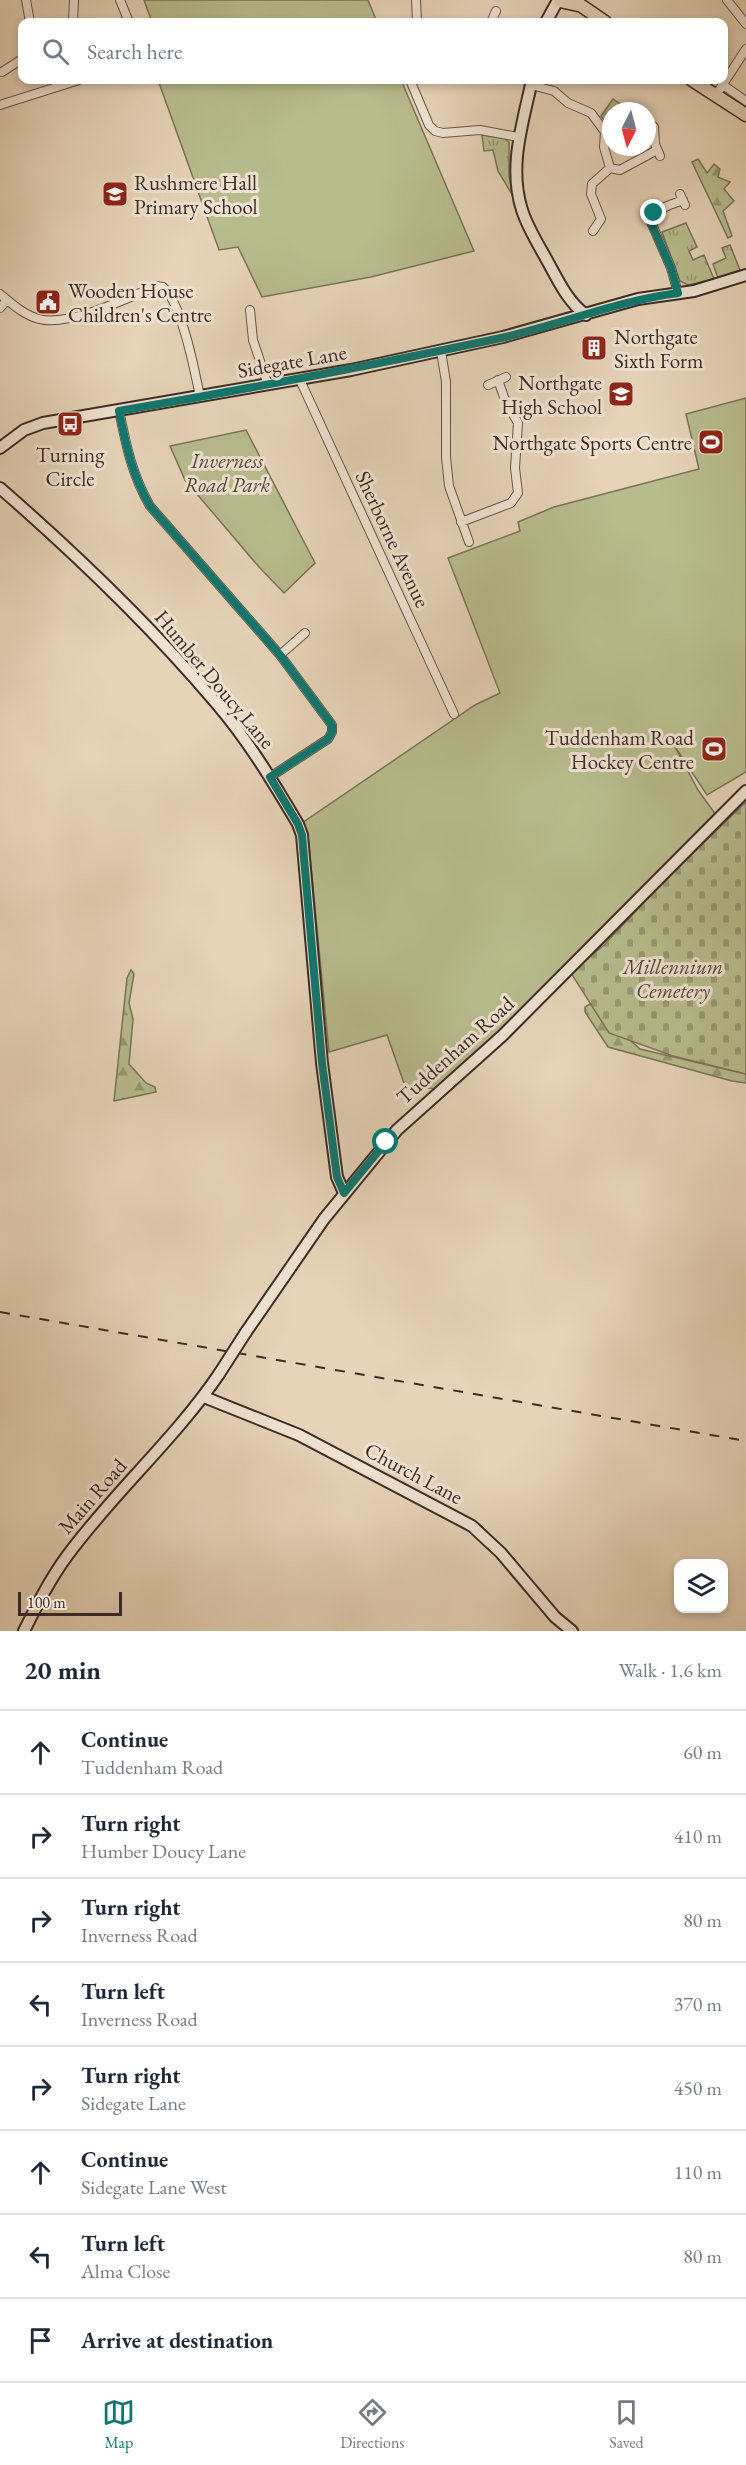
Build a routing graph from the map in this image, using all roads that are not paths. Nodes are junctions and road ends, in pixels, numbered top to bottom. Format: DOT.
graph roads {
  1 [pos="26,0"];
  2 [pos="74,0"];
  3 [pos="120,0"];
  4 [pos="416,0"];
  5 [pos="727,0"];
  6 [pos="555,1"];
  7 [pos="576,3"];
  8 [pos="496,11"];
  9 [pos="29,18"];
  10 [pos="73,18"];
  11 [pos="127,18"];
  12 [pos="417,18"];
  13 [pos="493,18"];
  14 [pos="548,18"];
  15 [pos="599,18"];
  16 [pos="746,24"];
  17 [pos="746,49"];
  18 [pos="18,62"];
  19 [pos="2,72"];
  20 [pos="728,76"];
  21 [pos="66,84"];
  22 [pos="412,84"];
  23 [pos="531,84"];
  24 [pos="536,84"];
  25 [pos="703,84"];
  26 [pos="723,84"];
  27 [pos="719,90"];
  28 [pos="746,101"];
  29 [pos="0,105"];
  30 [pos="746,115"];
  31 [pos="602,125"];
  32 [pos="518,136"];
  33 [pos="656,137"];
  34 [pos="656,154"];
  35 [pos="607,156"];
  36 [pos="652,156"];
  37 [pos="610,168"];
  38 [pos="683,200"];
  39 [pos="601,219"];
  40 [pos="611,222"];
  41 [pos="593,231"];
  42 [pos="746,275"];
  43 [pos="678,293"];
  44 [pos="0,294"];
  45 [pos="567,296"];
  46 [pos="7,300"];
  47 [pos="0,308"];
  48 [pos="250,310"];
  49 [pos="586,315"];
  50 [pos="572,320"];
  51 [pos="441,351"];
  52 [pos="300,380"];
  53 [pos="268,385"];
  54 [pos="488,385"];
  55 [pos="200,397"];
  56 [pos="119,411"];
  57 [pos="0,448"];
  58 [pos="0,488"];
  59 [pos="461,522"];
  60 [pos="469,542"];
  61 [pos="305,633"];
  62 [pos="280,655"];
  63 [pos="454,714"];
  64 [pos="270,777"];
  65 [pos="746,791"];
  66 [pos="344,1193"];
  67 [pos="204,1397"];
  68 [pos="24,1631"];
  69 [pos="572,1631"];
  1 -- 9 [label="street"];
  2 -- 10 [label="street"];
  3 -- 11 [label="street"];
  4 -- 12 [label="street"];
  5 -- 16 [label="street"];
  6 -- 7 [label="main road"];
  6 -- 14 [label="street"];
  7 -- 15 [label="main road"];
  8 -- 13 [label="street"];
  17 -- 20 [label="street"];
  18 -- 19 [label="street"];
  21 -- 29 [label="street"];
  22 -- 32 [label="street"];
  23 -- 32 [label="street"];
  24 -- 31 [label="street"];
  25 -- 27 [label="main road"];
  26 -- 27 [label="street"];
  27 -- 28 [label="street"];
  27 -- 30 [label="main road"];
  32 -- 45 [label="street"];
  33 -- 34 [label="street"];
  35 -- 37 [label="street"];
  36 -- 37 [label="street"];
  37 -- 39 [label="street"];
  38 -- 43 [label="street"];
  39 -- 40 [label="street"];
  39 -- 41 [label="street"];
  42 -- 43 [label="street, Sidegate Lane"];
  43 -- 49 [label="street, Sidegate Lane"];
  44 -- 46 [label="street"];
  45 -- 49 [label="street"];
  45 -- 50 [label="street"];
  46 -- 47 [label="street"];
  46 -- 55 [label="street"];
  48 -- 53 [label="street"];
  49 -- 50 [label="street, Sidegate Lane"];
  50 -- 51 [label="street, Sidegate Lane"];
  51 -- 52 [label="street, Sidegate Lane"];
  51 -- 59 [label="street"];
  52 -- 53 [label="street, Sidegate Lane"];
  52 -- 63 [label="street, Sherborne Avenue"];
  53 -- 55 [label="street, Sidegate Lane"];
  54 -- 59 [label="street"];
  55 -- 56 [label="street, Sidegate Lane"];
  56 -- 57 [label="street, Sidegate Lane"];
  56 -- 62 [label="street"];
  58 -- 64 [label="street, Humber Doucy Lane"];
  59 -- 60 [label="street"];
  61 -- 62 [label="street"];
  62 -- 64 [label="street"];
  64 -- 66 [label="street, Humber Doucy Lane"];
  65 -- 66 [label="street, Tuddenham Road"];
  66 -- 67 [label="street, Tuddenham Road, bridge"];
  67 -- 68 [label="street, Main Road"];
  67 -- 69 [label="street, Church Lane"];
}
